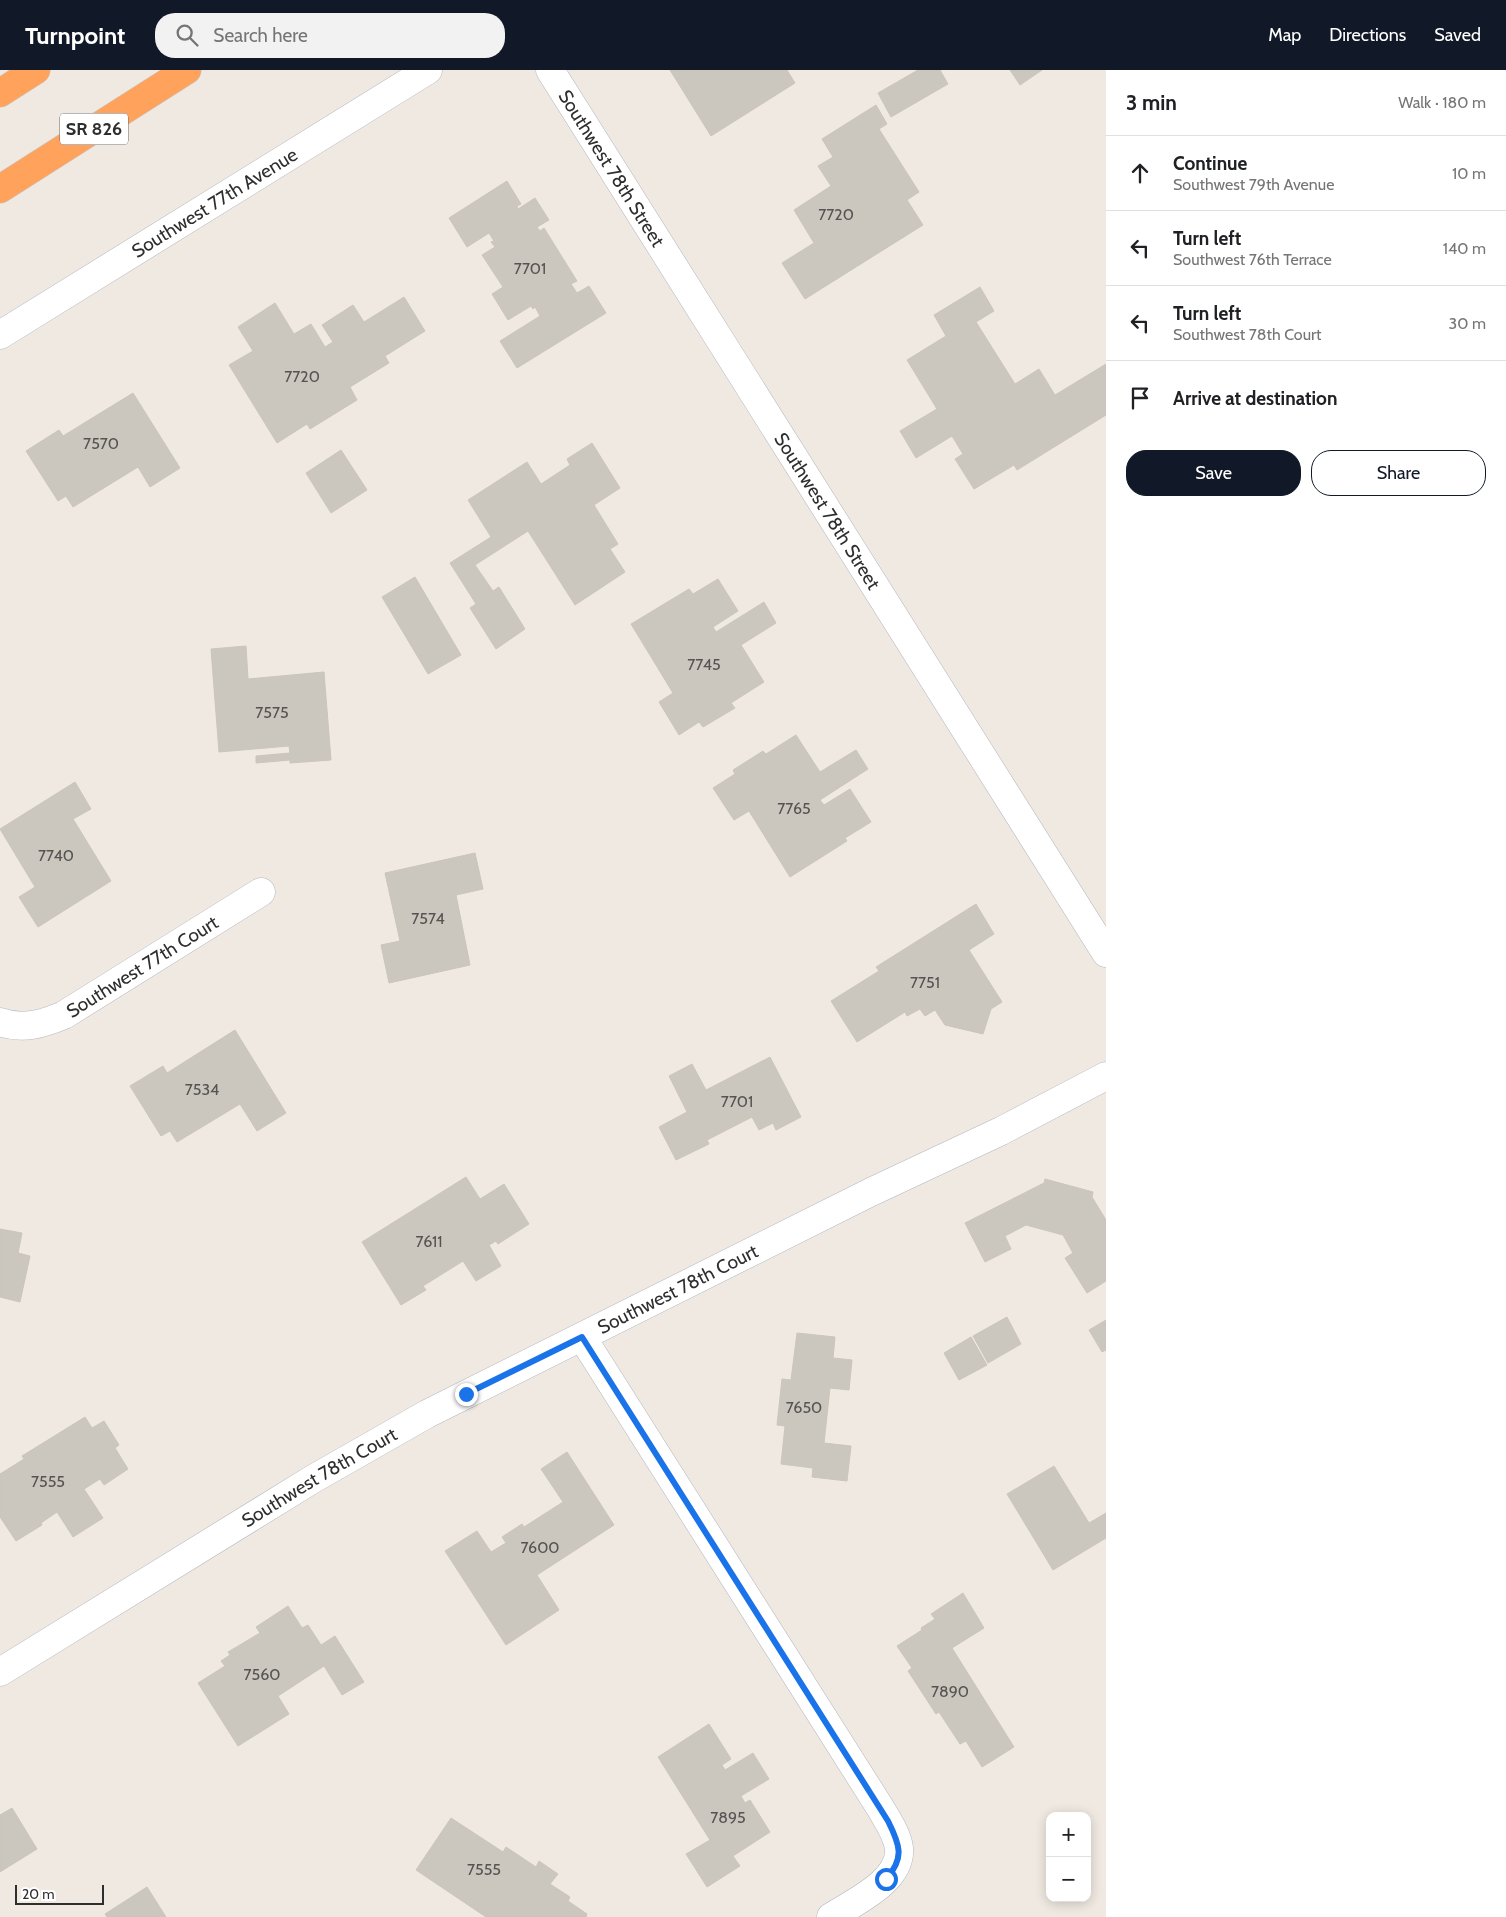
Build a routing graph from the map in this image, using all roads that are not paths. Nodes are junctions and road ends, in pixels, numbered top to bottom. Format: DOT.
graph roads {
  1 [pos="36,70"];
  2 [pos="187,70"];
  3 [pos="428,70"];
  4 [pos="550,70"];
  5 [pos="0,93"];
  6 [pos="0,189"];
  7 [pos="0,335"];
  8 [pos="261,892"];
  9 [pos="1106,953"];
  10 [pos="8,1024"];
  11 [pos="1106,1076"];
  12 [pos="582,1337"];
  13 [pos="0,1672"];
  14 [pos="831,1917"];
  1 -- 5 [label="highway"];
  2 -- 6 [label="highway, SR 826"];
  3 -- 7 [label="street, Southwest 77th Avenue"];
  4 -- 9 [label="street, Southwest 78th Street"];
  8 -- 10 [label="street, Southwest 77th Court"];
  11 -- 12 [label="street, Southwest 78th Court"];
  12 -- 13 [label="street, Southwest 78th Court"];
  12 -- 14 [label="street"];
}
